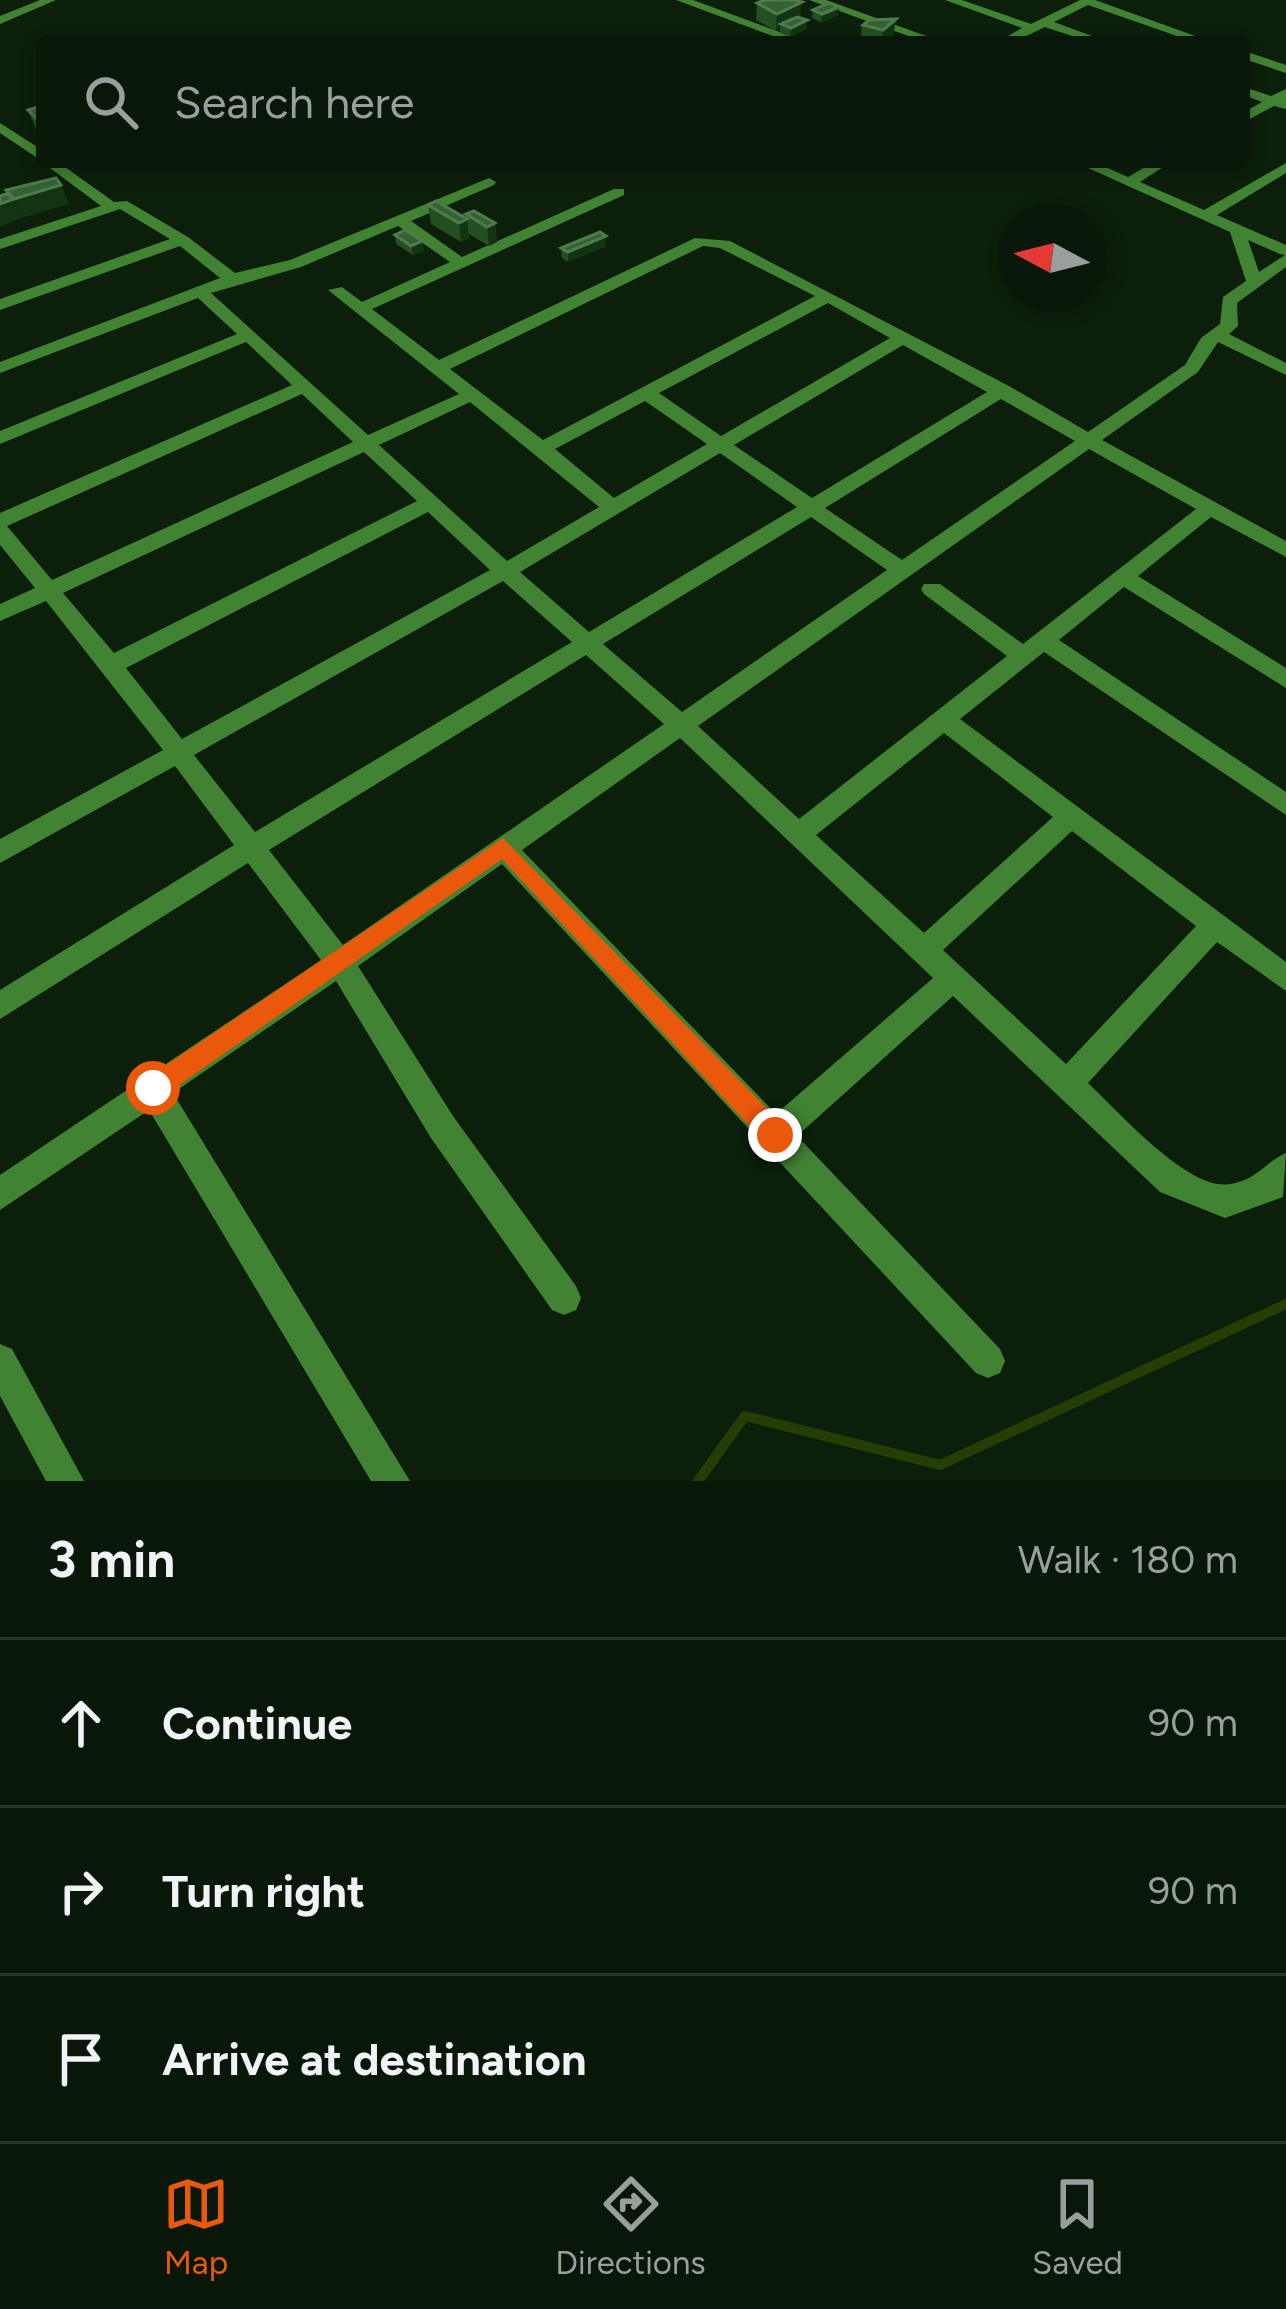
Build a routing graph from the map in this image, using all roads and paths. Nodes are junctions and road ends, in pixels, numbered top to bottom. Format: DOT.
graph roads {
  1 [pos="50,0"];
  2 [pos="682,0"];
  3 [pos="815,0"];
  4 [pos="956,1"];
  5 [pos="1088,1"];
  6 [pos="0,20"];
  7 [pos="1041,26"];
  8 [pos="784,36"];
  9 [pos="920,36"];
  10 [pos="1018,36"];
  11 [pos="1079,36"];
  12 [pos="1189,36"];
  13 [pos="1250,57"];
  14 [pos="1286,69"];
  15 [pos="1250,92"];
  16 [pos="1282,100"];
  17 [pos="1250,115"];
  18 [pos="0,127"];
  19 [pos="36,153"];
  20 [pos="1286,167"];
  21 [pos="56,168"];
  22 [pos="1096,168"];
  23 [pos="1154,168"];
  24 [pos="489,182"];
  25 [pos="1130,182"];
  26 [pos="619,192"];
  27 [pos="109,206"];
  28 [pos="1206,215"];
  29 [pos="403,222"];
  30 [pos="1236,229"];
  31 [pos="182,240"];
  32 [pos="0,244"];
  33 [pos="1286,250"];
  34 [pos="1286,260"];
  35 [pos="461,263"];
  36 [pos="232,279"];
  37 [pos="1254,280"];
  38 [pos="336,290"];
  39 [pos="200,291"];
  40 [pos="828,296"];
  41 [pos="0,305"];
  42 [pos="361,308"];
  43 [pos="1224,331"];
  44 [pos="249,335"];
  45 [pos="904,337"];
  46 [pos="1286,354"];
  47 [pos="0,368"];
  48 [pos="436,368"];
  49 [pos="1286,370"];
  50 [pos="304,386"];
  51 [pos="1003,390"];
  52 [pos="646,393"];
  53 [pos="471,394"];
  54 [pos="0,438"];
  55 [pos="1091,438"];
  56 [pos="368,444"];
  57 [pos="721,444"];
  58 [pos="542,448"];
  59 [pos="432,502"];
  60 [pos="1212,506"];
  61 [pos="610,507"];
  62 [pos="812,508"];
  63 [pos="0,521"];
  64 [pos="0,531"];
  65 [pos="1286,550"];
  66 [pos="902,570"];
  67 [pos="506,571"];
  68 [pos="1123,578"];
  69 [pos="932,589"];
  70 [pos="47,591"];
  71 [pos="0,614"];
  72 [pos="592,643"];
  73 [pos="1034,648"];
  74 [pos="111,665"];
  75 [pos="1286,679"];
  76 [pos="944,720"];
  77 [pos="679,723"];
  78 [pos="175,753"];
  79 [pos="1286,805"];
  80 [pos="1071,816"];
  81 [pos="799,835"];
  82 [pos="247,847"];
  83 [pos="503,847"];
  84 [pos="1,849"];
  85 [pos="1215,925"];
  86 [pos="924,950"];
  87 [pos="340,963"];
  88 [pos="953,978"];
  89 [pos="1286,978"];
  90 [pos="0,1006"];
  91 [pos="1067,1084"];
  92 [pos="153,1088"];
  93 [pos="775,1135"];
  94 [pos="1286,1168"];
  95 [pos="0,1194"];
  96 [pos="564,1298"];
  97 [pos="0,1361"];
  98 [pos="988,1361"];
  99 [pos="66,1481"];
  100 [pos="392,1481"];
  1 -- 6 [label="street"];
  2 -- 8 [label="street"];
  3 -- 9 [label="street"];
  4 -- 7 [label="street"];
  5 -- 7 [label="street"];
  5 -- 12 [label="street"];
  7 -- 10 [label="street"];
  7 -- 11 [label="street"];
  13 -- 14 [label="street"];
  15 -- 16 [label="street"];
  16 -- 17 [label="street"];
  18 -- 19 [label="street"];
  20 -- 28 [label="street"];
  21 -- 27 [label="street"];
  22 -- 25 [label="street"];
  23 -- 25 [label="street"];
  24 -- 29 [label="street"];
  25 -- 28 [label="street"];
  26 -- 35 [label="street"];
  27 -- 31 [label="street"];
  27 -- 32 [label="street"];
  28 -- 30 [label="street"];
  29 -- 35 [label="street"];
  29 -- 36 [label="street"];
  30 -- 33 [label="street"];
  30 -- 37 [label="street"];
  31 -- 36 [label="street"];
  31 -- 41 [label="street"];
  34 -- 37 [label="street"];
  35 -- 42 [label="street"];
  36 -- 39 [label="street"];
  37 -- 43 [label="street"];
  38 -- 42 [label="street"];
  39 -- 44 [label="street"];
  39 -- 47 [label="street"];
  40 -- 45 [label="street"];
  40 -- 48 [label="street"];
  40 -- 52 [label="street"];
  42 -- 48 [label="street"];
  43 -- 46 [label="street"];
  43 -- 49 [label="street"];
  43 -- 55 [label="street"];
  44 -- 50 [label="street"];
  44 -- 54 [label="street"];
  45 -- 51 [label="street"];
  45 -- 57 [label="street"];
  48 -- 53 [label="street"];
  50 -- 56 [label="street"];
  50 -- 63 [label="street"];
  51 -- 55 [label="street"];
  51 -- 62 [label="street"];
  52 -- 57 [label="street"];
  52 -- 58 [label="street"];
  53 -- 56 [label="street"];
  53 -- 58 [label="street"];
  55 -- 60 [label="street"];
  55 -- 66 [label="street"];
  56 -- 59 [label="street"];
  56 -- 70 [label="street"];
  57 -- 61 [label="street"];
  57 -- 62 [label="street"];
  58 -- 61 [label="street"];
  59 -- 67 [label="street"];
  59 -- 74 [label="street"];
  60 -- 65 [label="street"];
  60 -- 68 [label="street"];
  61 -- 67 [label="street"];
  62 -- 66 [label="street"];
  62 -- 72 [label="street"];
  64 -- 70 [label="street"];
  66 -- 77 [label="street"];
  67 -- 72 [label="street"];
  67 -- 78 [label="street"];
  68 -- 73 [label="street"];
  68 -- 75 [label="street"];
  69 -- 73 [label="street"];
  70 -- 71 [label="street"];
  70 -- 74 [label="street"];
  72 -- 77 [label="street"];
  72 -- 82 [label="street"];
  73 -- 76 [label="street"];
  73 -- 79 [label="street"];
  74 -- 78 [label="street"];
  76 -- 80 [label="street"];
  76 -- 81 [label="street"];
  77 -- 81 [label="street"];
  77 -- 83 [label="street"];
  78 -- 82 [label="street"];
  78 -- 84 [label="street"];
  80 -- 85 [label="street"];
  80 -- 86 [label="street"];
  81 -- 86 [label="street"];
  82 -- 87 [label="street"];
  82 -- 90 [label="street"];
  83 -- 87 [label="street"];
  83 -- 93 [label="street"];
  85 -- 89 [label="street"];
  85 -- 91 [label="street"];
  86 -- 88 [label="street"];
  87 -- 92 [label="street"];
  87 -- 96 [label="street"];
  88 -- 91 [label="street"];
  88 -- 93 [label="street"];
  91 -- 94 [label="street"];
  92 -- 95 [label="street"];
  92 -- 100 [label="street"];
  93 -- 98 [label="street"];
  97 -- 99 [label="street"];
}
